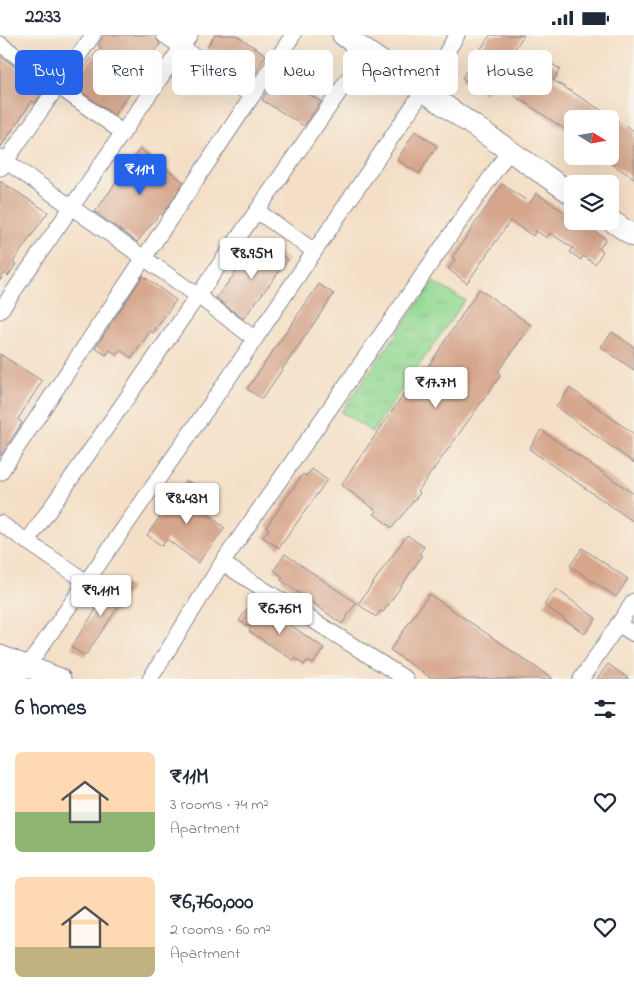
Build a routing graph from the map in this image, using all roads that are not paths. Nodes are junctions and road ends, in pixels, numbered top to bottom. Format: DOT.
graph roads {
  1 [pos="92,35"];
  2 [pos="164,35"];
  3 [pos="190,35"];
  4 [pos="294,35"];
  5 [pos="343,35"];
  6 [pos="457,35"];
  7 [pos="0,44"];
  8 [pos="181,48"];
  9 [pos="82,50"];
  10 [pos="364,50"];
  11 [pos="448,50"];
  12 [pos="15,55"];
  13 [pos="343,87"];
  14 [pos="51,95"];
  15 [pos="70,95"];
  16 [pos="420,95"];
  17 [pos="429,95"];
  18 [pos="252,97"];
  19 [pos="123,133"];
  20 [pos="509,151"];
  21 [pos="2,162"];
  22 [pos="564,189"];
  23 [pos="72,206"];
  24 [pos="257,211"];
  25 [pos="619,226"];
  26 [pos="634,236"];
  27 [pos="314,251"];
  28 [pos="144,258"];
  29 [pos="198,296"];
  30 [pos="0,311"];
  31 [pos="255,339"];
  32 [pos="0,473"];
  33 [pos="0,523"];
  34 [pos="27,543"];
  35 [pos="222,563"];
  36 [pos="85,581"];
  37 [pos="634,601"];
  38 [pos="618,624"];
  39 [pos="634,634"];
  40 [pos="0,656"];
  41 [pos="0,673"];
  42 [pos="20,675"];
  43 [pos="60,679"];
  44 [pos="150,679"];
  45 [pos="406,679"];
  46 [pos="581,679"];
  1 -- 9 [label="street"];
  2 -- 8 [label="street"];
  3 -- 8 [label="street"];
  4 -- 18 [label="street"];
  5 -- 10 [label="street"];
  6 -- 11 [label="street"];
  7 -- 12 [label="street"];
  8 -- 18 [label="street"];
  8 -- 19 [label="street"];
  13 -- 24 [label="street"];
  14 -- 21 [label="street"];
  15 -- 19 [label="street"];
  16 -- 27 [label="street"];
  17 -- 20 [label="street"];
  18 -- 28 [label="street"];
  19 -- 23 [label="street"];
  20 -- 22 [label="street"];
  20 -- 35 [label="street"];
  21 -- 23 [label="street"];
  23 -- 28 [label="street"];
  23 -- 30 [label="street"];
  24 -- 27 [label="street"];
  24 -- 29 [label="street"];
  25 -- 26 [label="street"];
  27 -- 31 [label="street"];
  28 -- 29 [label="street"];
  28 -- 32 [label="street"];
  29 -- 31 [label="street"];
  29 -- 34 [label="street"];
  31 -- 36 [label="street"];
  33 -- 34 [label="street"];
  34 -- 36 [label="street"];
  35 -- 44 [label="street"];
  35 -- 45 [label="street"];
  36 -- 42 [label="street"];
  37 -- 38 [label="street"];
  38 -- 39 [label="street"];
  38 -- 46 [label="street"];
  40 -- 42 [label="street"];
  41 -- 42 [label="street"];
  42 -- 43 [label="street"];
}
